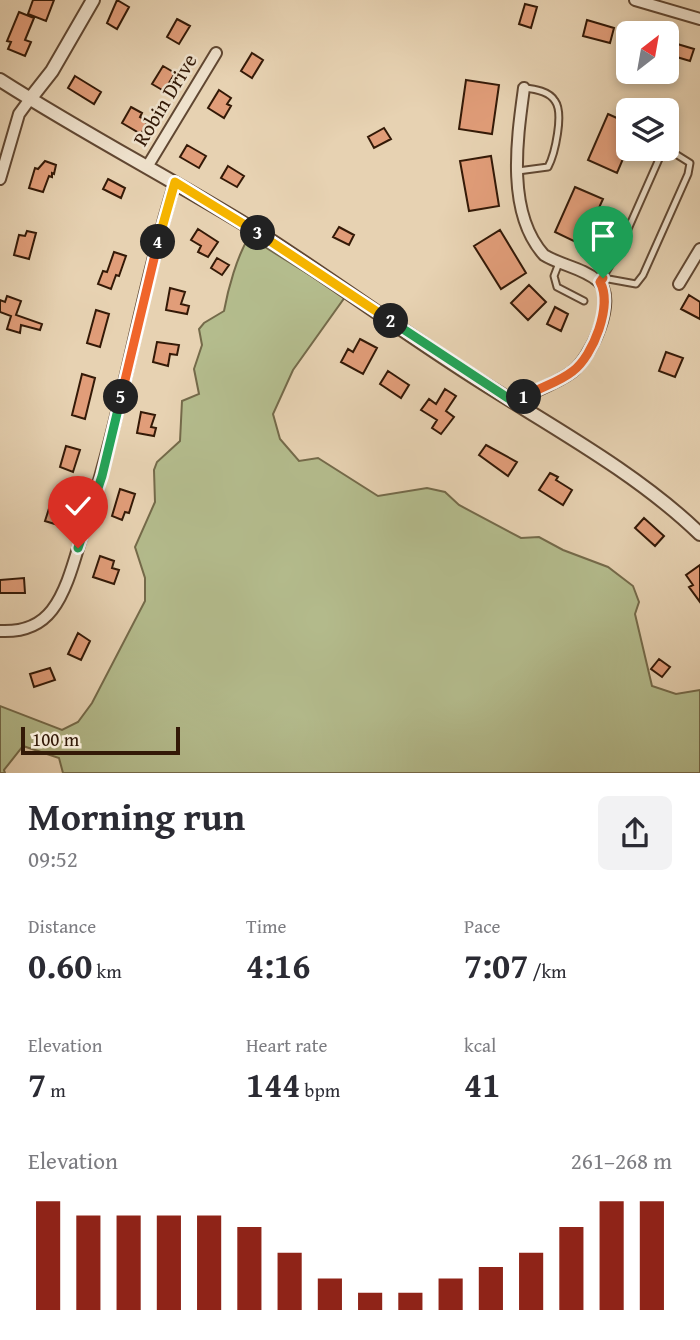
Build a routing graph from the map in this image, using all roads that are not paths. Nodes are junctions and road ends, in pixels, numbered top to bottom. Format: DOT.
graph roads {
  1 [pos="635,0"];
  2 [pos="90,1"];
  3 [pos="700,19"];
  4 [pos="216,52"];
  5 [pos="0,80"];
  6 [pos="524,88"];
  7 [pos="30,99"];
  8 [pos="148,167"];
  9 [pos="518,171"];
  10 [pos="0,179"];
  11 [pos="175,182"];
  12 [pos="700,248"];
  13 [pos="559,263"];
  14 [pos="695,268"];
  15 [pos="601,280"];
  16 [pos="680,284"];
  17 [pos="584,301"];
  18 [pos="514,402"];
  19 [pos="700,534"];
  20 [pos="0,631"];
  1 -- 3 [label="street"];
  2 -- 7 [label="street"];
  4 -- 8 [label="street, Robin Drive"];
  5 -- 7 [label="street"];
  6 -- 9 [label="street"];
  6 -- 9 [label="lane"];
  7 -- 8 [label="street"];
  7 -- 10 [label="street"];
  8 -- 11 [label="street"];
  9 -- 13 [label="street"];
  11 -- 18 [label="street"];
  11 -- 20 [label="street"];
  12 -- 14 [label="street"];
  13 -- 15 [label="street"];
  13 -- 17 [label="lane"];
  14 -- 16 [label="street"];
  15 -- 15 [label="lane"];
  15 -- 18 [label="street"];
  18 -- 19 [label="street"];
}
